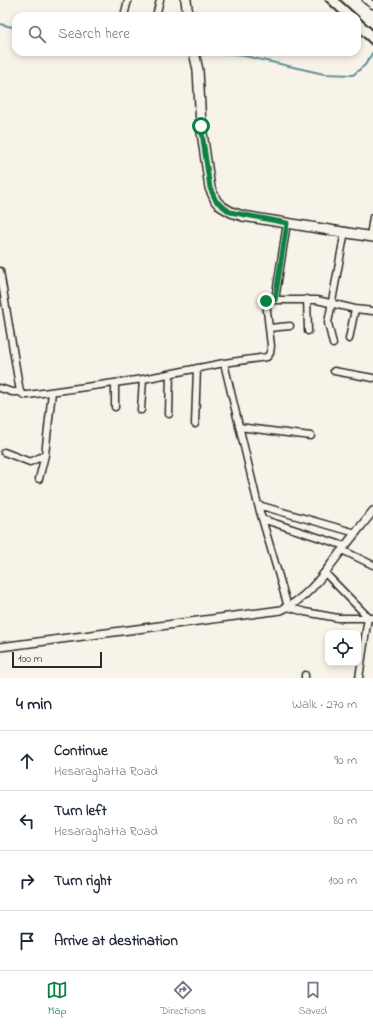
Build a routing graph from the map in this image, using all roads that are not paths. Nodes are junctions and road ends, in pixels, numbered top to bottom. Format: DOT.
graph roads {
  1 [pos="128,0"];
  2 [pos="160,0"];
  3 [pos="186,0"];
  4 [pos="366,0"];
  5 [pos="373,6"];
  6 [pos="125,12"];
  7 [pos="157,12"];
  8 [pos="188,12"];
  9 [pos="195,56"];
  10 [pos="373,217"];
  11 [pos="287,223"];
  12 [pos="345,231"];
  13 [pos="371,237"];
  14 [pos="0,271"];
  15 [pos="275,300"];
  16 [pos="307,300"];
  17 [pos="332,303"];
  18 [pos="355,309"];
  19 [pos="373,311"];
  20 [pos="290,326"];
  21 [pos="269,328"];
  22 [pos="308,331"];
  23 [pos="349,339"];
  24 [pos="333,344"];
  25 [pos="224,363"];
  26 [pos="197,368"];
  27 [pos="334,371"];
  28 [pos="170,374"];
  29 [pos="373,378"];
  30 [pos="143,379"];
  31 [pos="115,383"];
  32 [pos="0,388"];
  33 [pos="20,392"];
  34 [pos="52,392"];
  35 [pos="115,407"];
  36 [pos="141,410"];
  37 [pos="169,414"];
  38 [pos="195,424"];
  39 [pos="239,426"];
  40 [pos="311,436"];
  41 [pos="4,452"];
  42 [pos="46,455"];
  43 [pos="39,479"];
  44 [pos="258,504"];
  45 [pos="373,511"];
  46 [pos="262,519"];
  47 [pos="356,533"];
  48 [pos="344,548"];
  49 [pos="373,565"];
  50 [pos="325,573"];
  51 [pos="288,607"];
  52 [pos="370,617"];
  53 [pos="0,647"];
  54 [pos="359,678"];
  1 -- 6 [label="street"];
  2 -- 7 [label="street"];
  3 -- 8 [label="main road"];
  4 -- 5 [label="street"];
  9 -- 11 [label="main road"];
  10 -- 13 [label="street"];
  11 -- 12 [label="main road"];
  11 -- 15 [label="street"];
  12 -- 13 [label="main road"];
  12 -- 17 [label="street"];
  14 -- 33 [label="street"];
  15 -- 16 [label="street"];
  15 -- 21 [label="street"];
  16 -- 17 [label="street"];
  16 -- 22 [label="street"];
  17 -- 18 [label="street"];
  17 -- 24 [label="street"];
  18 -- 19 [label="street"];
  18 -- 23 [label="street"];
  20 -- 21 [label="street"];
  21 -- 25 [label="street"];
  25 -- 26 [label="street"];
  25 -- 39 [label="street"];
  26 -- 28 [label="street"];
  26 -- 38 [label="street"];
  27 -- 29 [label="street"];
  28 -- 30 [label="street"];
  28 -- 37 [label="street"];
  30 -- 31 [label="street"];
  30 -- 36 [label="street"];
  31 -- 34 [label="street"];
  31 -- 35 [label="street"];
  32 -- 33 [label="street"];
  33 -- 34 [label="street"];
  34 -- 42 [label="street"];
  39 -- 40 [label="street"];
  39 -- 44 [label="street"];
  41 -- 42 [label="street"];
  42 -- 43 [label="street"];
  44 -- 46 [label="street"];
  44 -- 47 [label="street"];
  45 -- 47 [label="street"];
  46 -- 48 [label="street"];
  46 -- 51 [label="street"];
  47 -- 48 [label="street"];
  48 -- 49 [label="street"];
  48 -- 50 [label="street"];
  50 -- 51 [label="street"];
  50 -- 52 [label="street"];
  51 -- 52 [label="street"];
  51 -- 53 [label="street"];
  52 -- 54 [label="street"];
}
